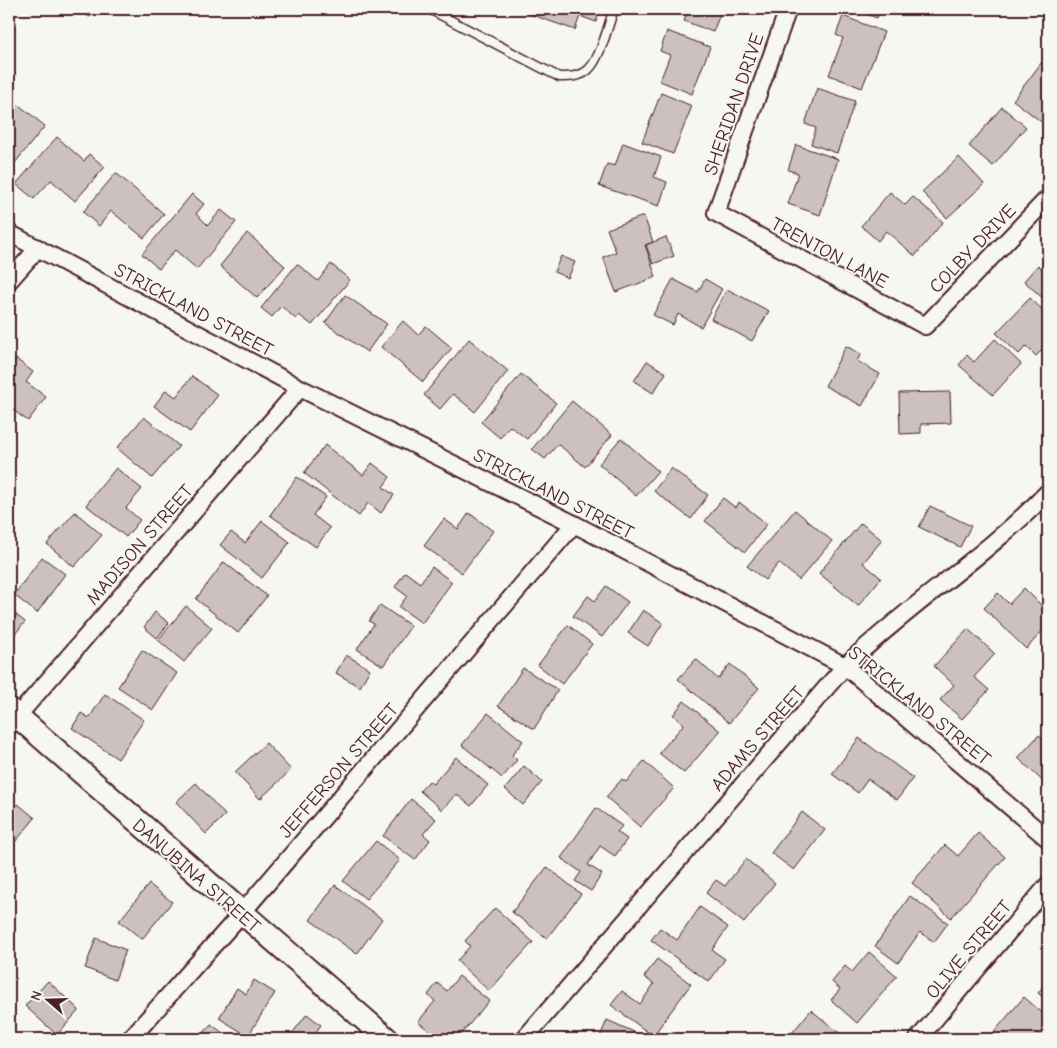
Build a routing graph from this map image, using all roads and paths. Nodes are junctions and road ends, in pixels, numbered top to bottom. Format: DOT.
graph roads {
  1 [pos="429,9"];
  2 [pos="614,9"];
  3 [pos="788,9"];
  4 [pos="1048,198"];
  5 [pos="716,213"];
  6 [pos="9,233"];
  7 [pos="38,248"];
  8 [pos="9,281"];
  9 [pos="925,326"];
  10 [pos="300,388"];
  11 [pos="1048,492"];
  12 [pos="574,524"];
  13 [pos="845,666"];
  14 [pos="12,717"];
  15 [pos="1048,839"];
  16 [pos="1048,885"];
  17 [pos="241,914"];
  18 [pos="130,1039"];
  19 [pos="387,1039"];
  20 [pos="524,1039"];
  21 [pos="918,1039"];
  1 -- 2 [label="lane"];
  3 -- 5 [label="street, SHERIDAN DRIVE"];
  4 -- 9 [label="street, COLBY DRIVE"];
  5 -- 9 [label="street, TRENTON LANE"];
  6 -- 7 [label="street, STRICKLAND STREET"];
  7 -- 8 [label="street"];
  7 -- 10 [label="street, STRICKLAND STREET"];
  10 -- 12 [label="street, STRICKLAND STREET"];
  10 -- 14 [label="street, MADISON STREET"];
  11 -- 13 [label="street, ADAMS STREET"];
  12 -- 13 [label="street, STRICKLAND STREET"];
  12 -- 17 [label="street, JEFFERSON STREET"];
  13 -- 15 [label="street, STRICKLAND STREET"];
  13 -- 20 [label="street, ADAMS STREET"];
  14 -- 17 [label="street, DANUBINA STREET"];
  16 -- 21 [label="street, OLIVE STREET"];
  17 -- 18 [label="street, JEFFERSON STREET"];
  17 -- 19 [label="street, DANUBINA STREET"];
}
